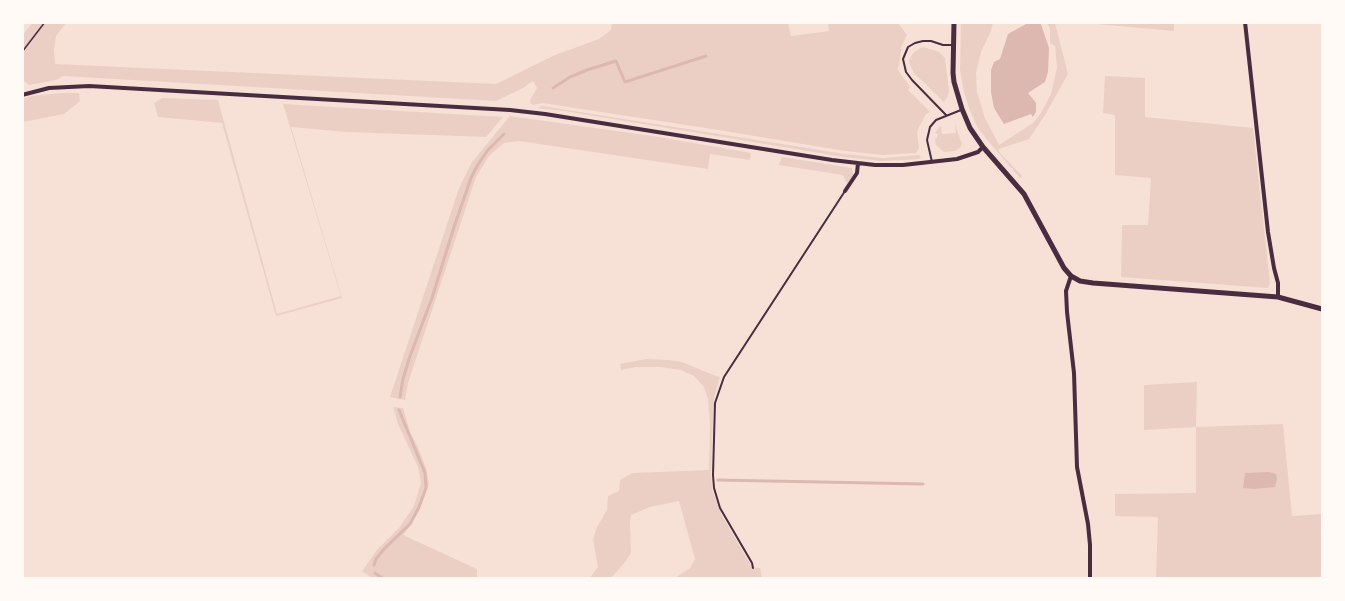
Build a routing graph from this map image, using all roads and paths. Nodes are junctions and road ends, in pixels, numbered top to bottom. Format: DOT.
graph roads {
  1 [pos="45,22"];
  2 [pos="954,22"];
  3 [pos="1245,22"];
  4 [pos="953,45"];
  5 [pos="22,52"];
  6 [pos="22,94"];
  7 [pos="962,109"];
  8 [pos="946,115"];
  9 [pos="983,147"];
  10 [pos="932,162"];
  11 [pos="858,163"];
  12 [pos="845,191"];
  13 [pos="1071,276"];
  14 [pos="1278,297"];
  15 [pos="1323,309"];
  16 [pos="753,568"];
  17 [pos="1090,579"];
  1 -- 5 [label="path"];
  2 -- 4 [label="street"];
  3 -- 14 [label="street"];
  4 -- 7 [label="street"];
  4 -- 8 [label="lane"];
  6 -- 11 [label="street"];
  7 -- 8 [label="lane"];
  7 -- 9 [label="street"];
  8 -- 10 [label="lane"];
  9 -- 10 [label="street"];
  9 -- 13 [label="street"];
  10 -- 11 [label="street"];
  11 -- 12 [label="street"];
  12 -- 16 [label="lane"];
  13 -- 14 [label="street"];
  13 -- 17 [label="street"];
  14 -- 15 [label="street"];
}
